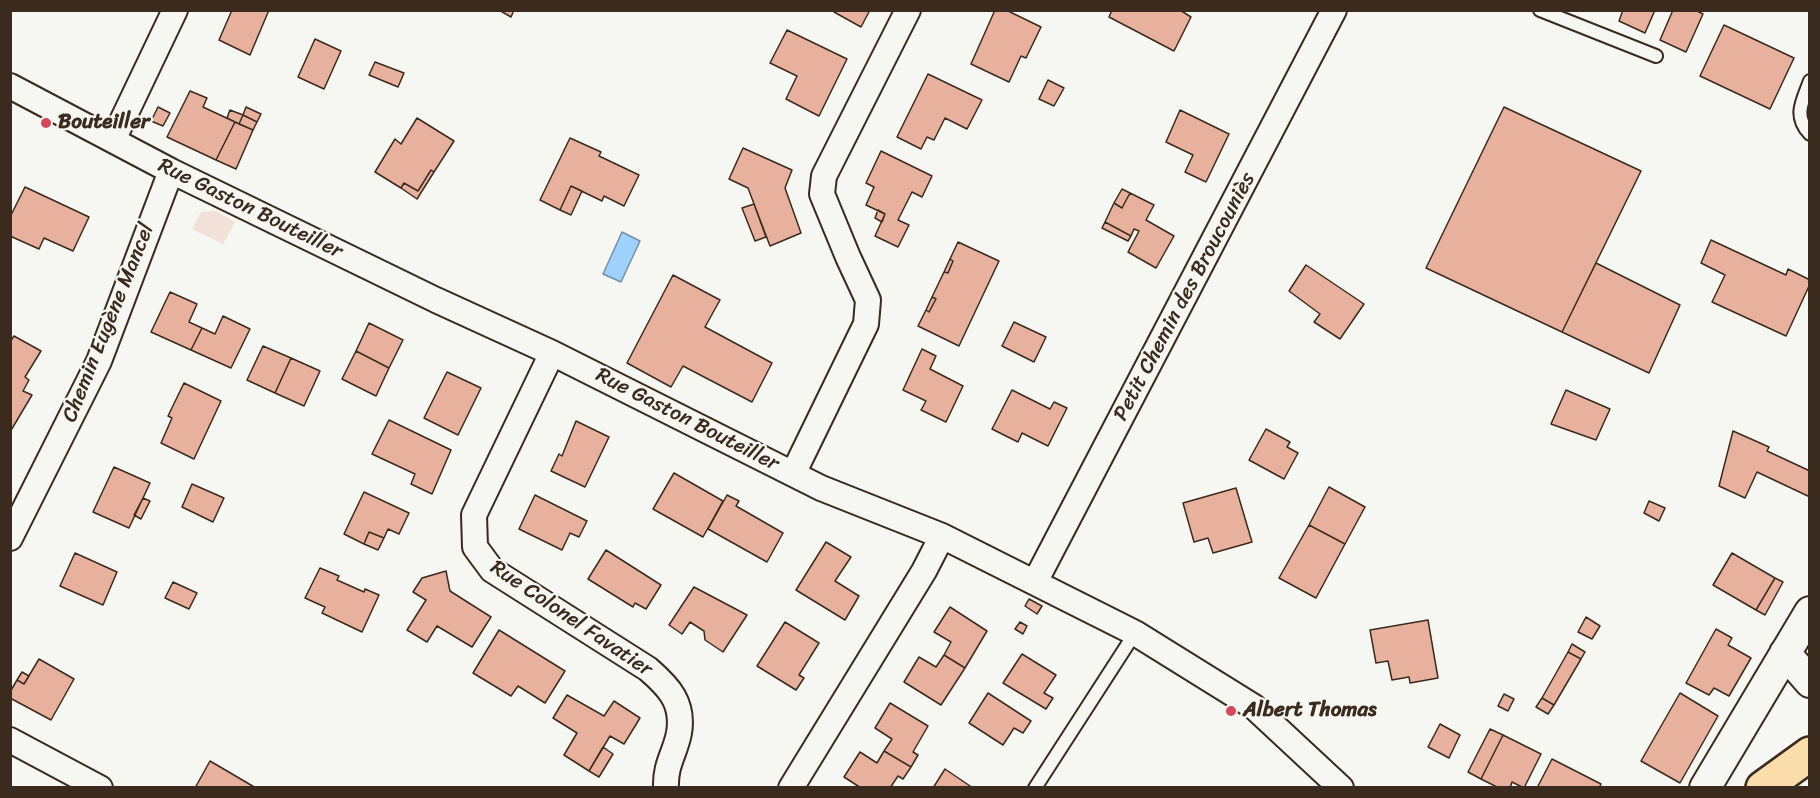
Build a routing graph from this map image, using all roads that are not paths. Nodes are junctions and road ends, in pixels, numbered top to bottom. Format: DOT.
graph roads {
  1 [pos="175,10"];
  2 [pos="908,10"];
  3 [pos="1334,10"];
  4 [pos="1540,10"];
  5 [pos="1656,56"];
  6 [pos="1809,81"];
  7 [pos="10,86"];
  8 [pos="1809,134"];
  9 [pos="113,140"];
  10 [pos="171,171"];
  11 [pos="552,353"];
  12 [pos="794,474"];
  13 [pos="942,536"];
  14 [pos="10,538"];
  15 [pos="1035,582"];
  16 [pos="1809,612"];
  17 [pos="1135,633"];
  18 [pos="1785,653"];
  19 [pos="1809,682"];
  20 [pos="10,740"];
  21 [pos="1809,754"];
  22 [pos="100,788"];
  23 [pos="666,788"];
  24 [pos="791,788"];
  25 [pos="1035,788"];
  26 [pos="1341,788"];
  27 [pos="1705,788"];
  28 [pos="1763,788"];
  1 -- 9 [label="street"];
  2 -- 12 [label="street"];
  3 -- 15 [label="street, Petit Chemin des Broucouniès"];
  4 -- 5 [label="lane"];
  6 -- 8 [label="lane"];
  7 -- 9 [label="street, Rue Gaston Bouteiller"];
  9 -- 10 [label="street, Rue Gaston Bouteiller"];
  10 -- 11 [label="street, Rue Gaston Bouteiller"];
  10 -- 14 [label="street, Chemin Eugène Mancel"];
  11 -- 12 [label="street, Rue Gaston Bouteiller"];
  11 -- 23 [label="street, Rue Colonel Favatier"];
  12 -- 13 [label="street, Rue Gaston Bouteiller"];
  13 -- 15 [label="street, Rue Gaston Bouteiller"];
  13 -- 24 [label="street"];
  15 -- 17 [label="street, Rue Gaston Bouteiller"];
  16 -- 18 [label="street"];
  17 -- 25 [label="lane"];
  17 -- 26 [label="street, Rue Gaston Bouteiller"];
  18 -- 19 [label="street"];
  18 -- 27 [label="street"];
  20 -- 22 [label="street"];
  21 -- 28 [label="main road"];
}
